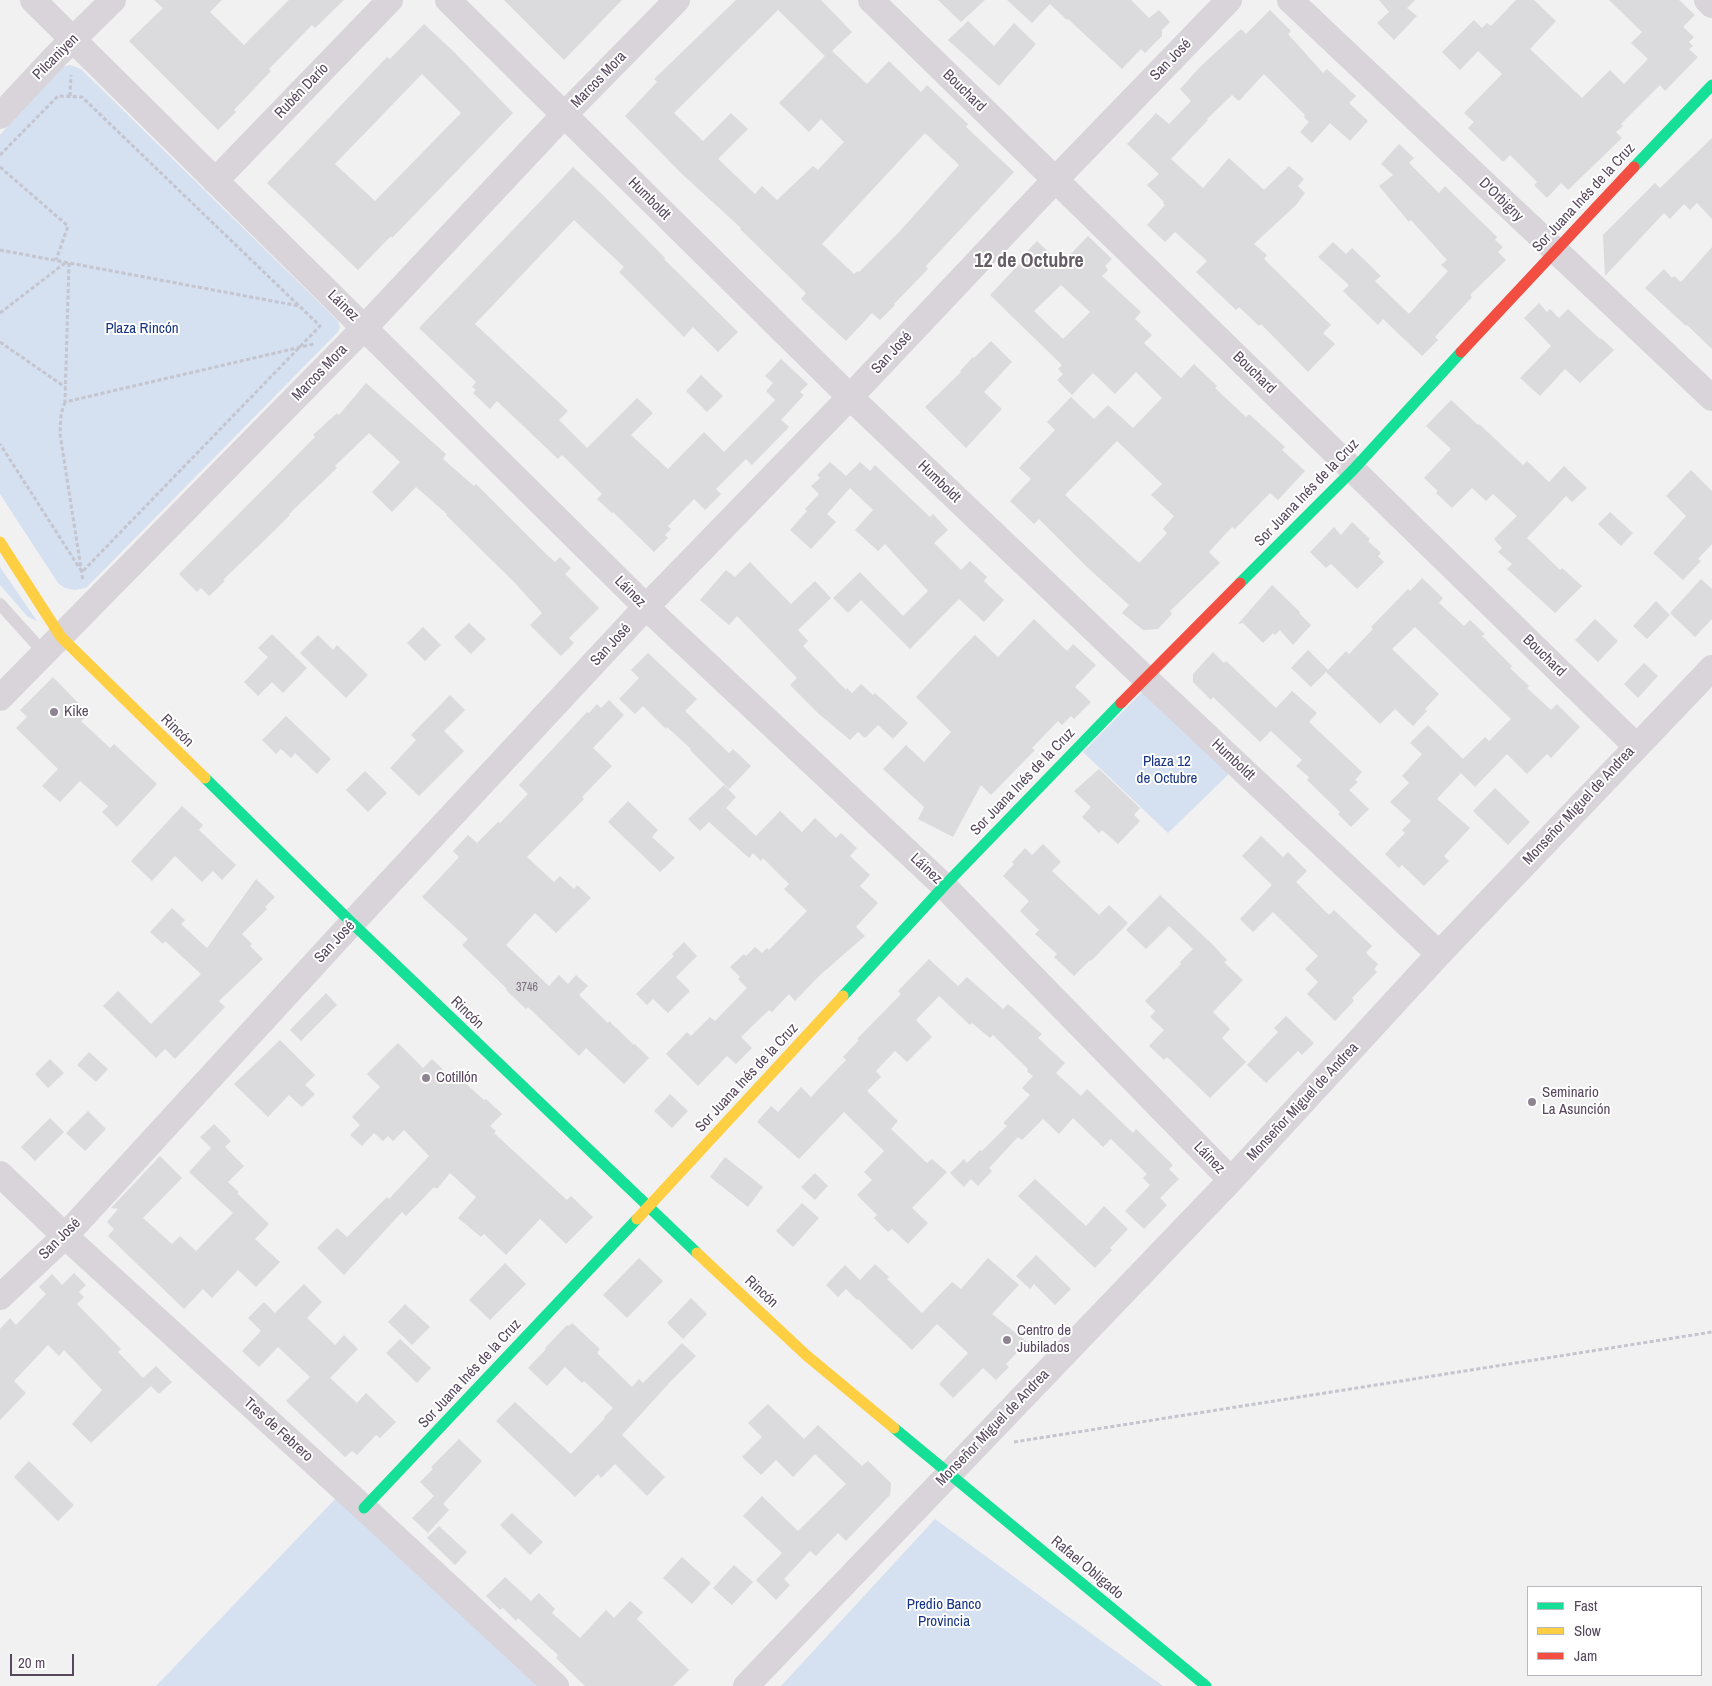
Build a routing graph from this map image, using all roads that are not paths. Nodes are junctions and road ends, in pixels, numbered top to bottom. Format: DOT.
graph roads {
  1 [pos="33,0"];
  2 [pos="113,0"];
  3 [pos="390,0"];
  4 [pos="448,0"];
  5 [pos="677,0"];
  6 [pos="871,0"];
  7 [pos="1229,0"];
  8 [pos="1290,0"];
  9 [pos="1706,0"];
  10 [pos="1712,5"];
  11 [pos="74,40"];
  12 [pos="1712,85"];
  13 [pos="564,115"];
  14 [pos="0,116"];
  15 [pos="1055,180"];
  16 [pos="215,181"];
  17 [pos="1554,251"];
  18 [pos="365,327"];
  19 [pos="850,398"];
  20 [pos="1712,398"];
  21 [pos="1353,470"];
  22 [pos="0,542"];
  23 [pos="0,604"];
  24 [pos="646,607"];
  25 [pos="53,645"];
  26 [pos="1712,668"];
  27 [pos="1145,678"];
  28 [pos="0,698"];
  29 [pos="1636,746"];
  30 [pos="944,886"];
  31 [pos="352,923"];
  32 [pos="1439,954"];
  33 [pos="0,1174"];
  34 [pos="1231,1180"];
  35 [pos="649,1207"];
  36 [pos="65,1236"];
  37 [pos="0,1297"];
  38 [pos="949,1473"];
  39 [pos="364,1508"];
  40 [pos="556,1686"];
  41 [pos="746,1686"];
  42 [pos="1206,1686"];
  1 -- 11 [label="street, Láinez"];
  2 -- 11 [label="street, Pilcaniyen"];
  3 -- 16 [label="street, Rubén Darío"];
  4 -- 13 [label="street, Humboldt"];
  5 -- 13 [label="street, Marcos Mora"];
  6 -- 15 [label="street, Bouchard"];
  7 -- 15 [label="street, San José"];
  8 -- 17 [label="street, D'Orbigny"];
  9 -- 10 [label="street"];
  11 -- 14 [label="street, Pilcaniyen"];
  11 -- 16 [label="street, Láinez"];
  12 -- 17 [label="street, Sor Juana Inés de la Cruz"];
  13 -- 18 [label="street, Marcos Mora"];
  13 -- 19 [label="street, Humboldt"];
  15 -- 19 [label="street, San José"];
  15 -- 21 [label="street, Bouchard"];
  16 -- 18 [label="street, Láinez"];
  17 -- 20 [label="street, D'Orbigny"];
  17 -- 21 [label="street, Sor Juana Inés de la Cruz"];
  18 -- 24 [label="street, Láinez"];
  18 -- 25 [label="street, Marcos Mora"];
  19 -- 24 [label="street, San José"];
  19 -- 27 [label="street, Humboldt"];
  21 -- 27 [label="street, Sor Juana Inés de la Cruz"];
  21 -- 29 [label="street, Bouchard"];
  22 -- 25 [label="street, Rincón"];
  23 -- 25 [label="lane"];
  24 -- 30 [label="street, Láinez"];
  24 -- 31 [label="street, San José"];
  25 -- 28 [label="street, Marcos Mora"];
  25 -- 31 [label="street, Rincón"];
  26 -- 29 [label="street, Monseñor Miguel de Andrea"];
  27 -- 30 [label="street, Sor Juana Inés de la Cruz"];
  27 -- 32 [label="street, Humboldt"];
  29 -- 32 [label="street, Monseñor Miguel de Andrea"];
  30 -- 34 [label="street, Láinez"];
  30 -- 35 [label="street, Sor Juana Inés de la Cruz"];
  31 -- 35 [label="street, Rincón"];
  31 -- 36 [label="street, San José"];
  32 -- 34 [label="street, Monseñor Miguel de Andrea"];
  33 -- 36 [label="street, Tres de Febrero"];
  34 -- 38 [label="street, Monseñor Miguel de Andrea"];
  35 -- 38 [label="street, Rincón"];
  35 -- 39 [label="street, Sor Juana Inés de la Cruz"];
  36 -- 37 [label="street, San José"];
  36 -- 39 [label="street, Tres de Febrero"];
  38 -- 41 [label="street, Monseñor Miguel de Andrea"];
  38 -- 42 [label="street, Rafael Obligado"];
  39 -- 40 [label="street, Tres de Febrero"];
}
